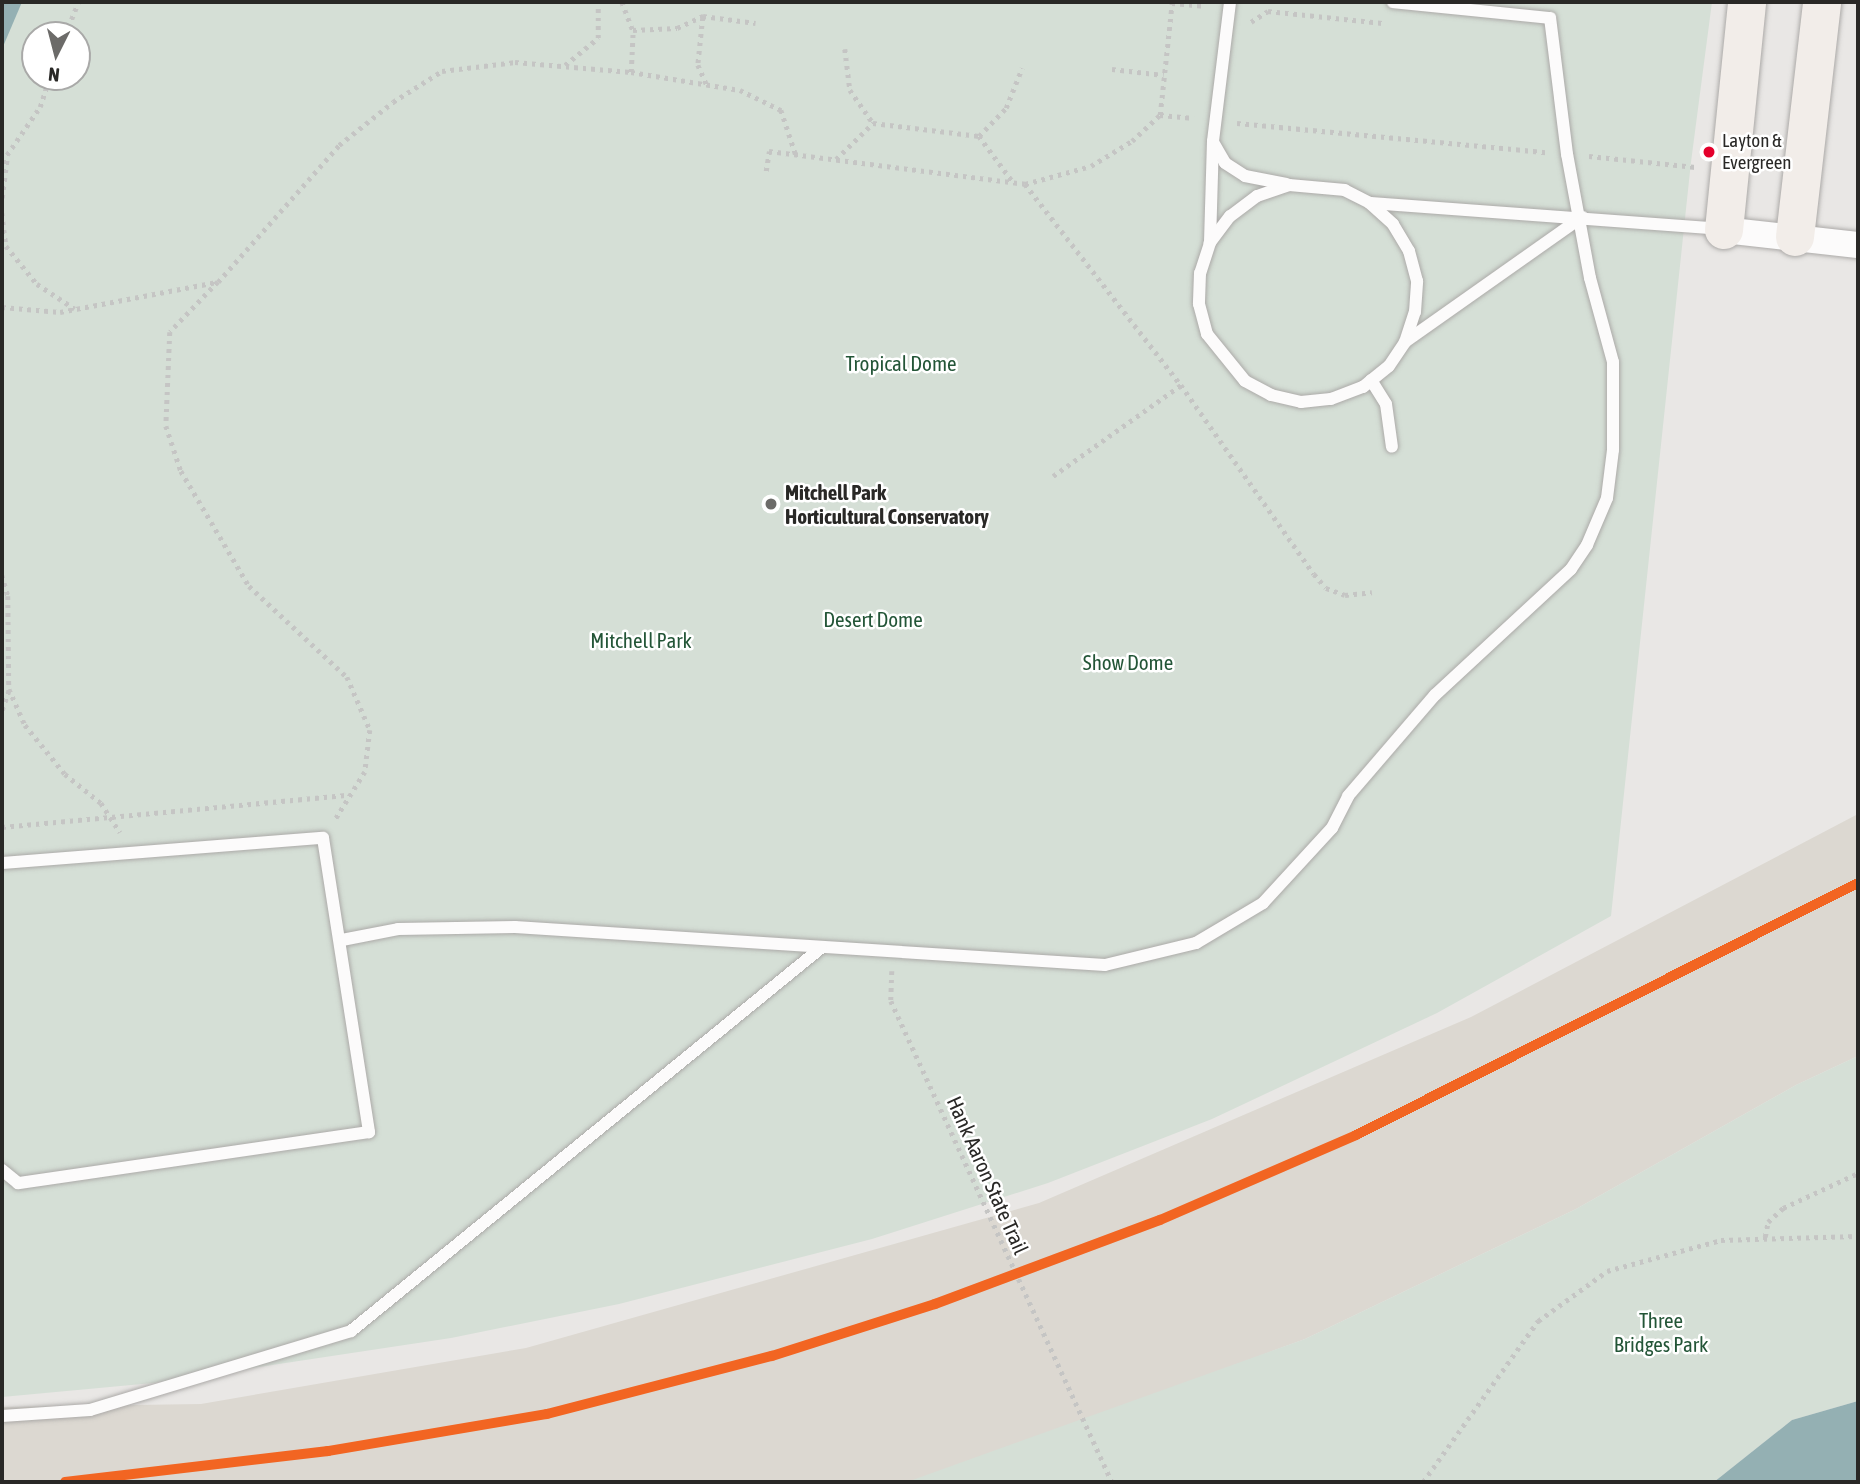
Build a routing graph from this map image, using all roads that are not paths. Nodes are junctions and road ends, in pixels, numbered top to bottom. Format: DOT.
graph roads {
  1 [pos="1230,2"];
  2 [pos="1393,2"];
  3 [pos="1747,2"];
  4 [pos="1822,2"];
  5 [pos="1213,141"];
  6 [pos="1289,185"];
  7 [pos="1370,203"];
  8 [pos="1582,218"];
  9 [pos="1724,230"];
  10 [pos="1795,237"];
  11 [pos="1210,243"];
  12 [pos="1858,245"];
  13 [pos="1405,341"];
  14 [pos="1371,380"];
  15 [pos="1392,447"];
  16 [pos="2,863"];
  17 [pos="342,940"];
  18 [pos="821,948"];
  19 [pos="2,1170"];
  20 [pos="2,1416"];
  1 -- 5 [label="lane"];
  2 -- 8 [label="lane"];
  3 -- 9 [label="main road"];
  4 -- 10 [label="main road"];
  5 -- 6 [label="lane"];
  5 -- 11 [label="lane"];
  6 -- 7 [label="lane"];
  6 -- 11 [label="lane"];
  7 -- 8 [label="lane"];
  7 -- 13 [label="lane"];
  8 -- 9 [label="lane"];
  8 -- 13 [label="lane"];
  8 -- 18 [label="lane"];
  9 -- 10 [label="street"];
  10 -- 12 [label="street"];
  11 -- 14 [label="lane"];
  13 -- 14 [label="lane"];
  14 -- 15 [label="lane"];
  16 -- 17 [label="lane"];
  17 -- 18 [label="lane"];
  17 -- 19 [label="lane"];
  18 -- 20 [label="lane"];
}
